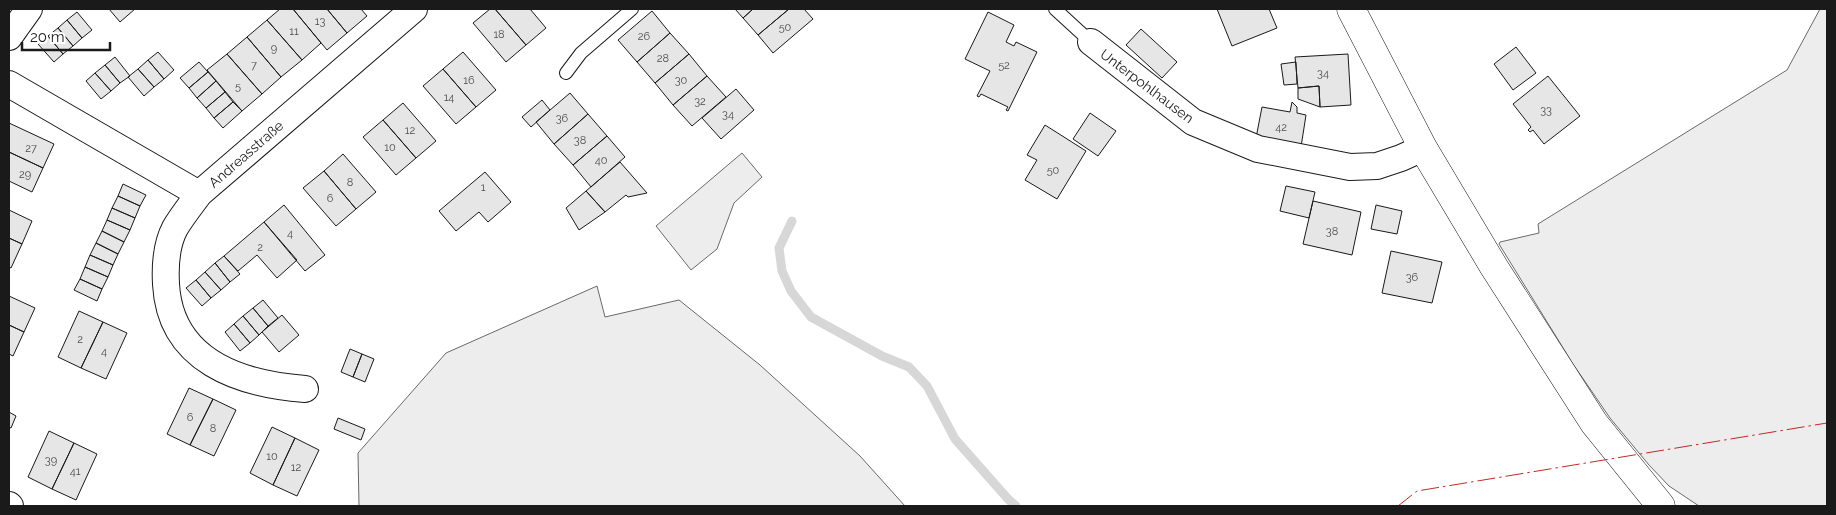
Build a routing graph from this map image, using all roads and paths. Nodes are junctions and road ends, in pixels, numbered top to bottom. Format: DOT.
graph roads {
  1 [pos="29,9"];
  2 [pos="414,9"];
  3 [pos="632,9"];
  4 [pos="1055,9"];
  5 [pos="1351,9"];
  6 [pos="9,37"];
  7 [pos="1091,42"];
  8 [pos="566,73"];
  9 [pos="9,84"];
  10 [pos="1423,148"];
  11 [pos="199,194"];
  12 [pos="305,389"];
  13 [pos="1661,506"];
  1 -- 6 [label="street"];
  2 -- 11 [label="street, Andreasstraße"];
  3 -- 8 [label="lane"];
  4 -- 7 [label="lane, Unterpohlhausen"];
  5 -- 10 [label="street"];
  7 -- 10 [label="street, Unterpohlhausen"];
  9 -- 11 [label="street, Andreasstraße"];
  10 -- 13 [label="street"];
  11 -- 12 [label="street"];
}
